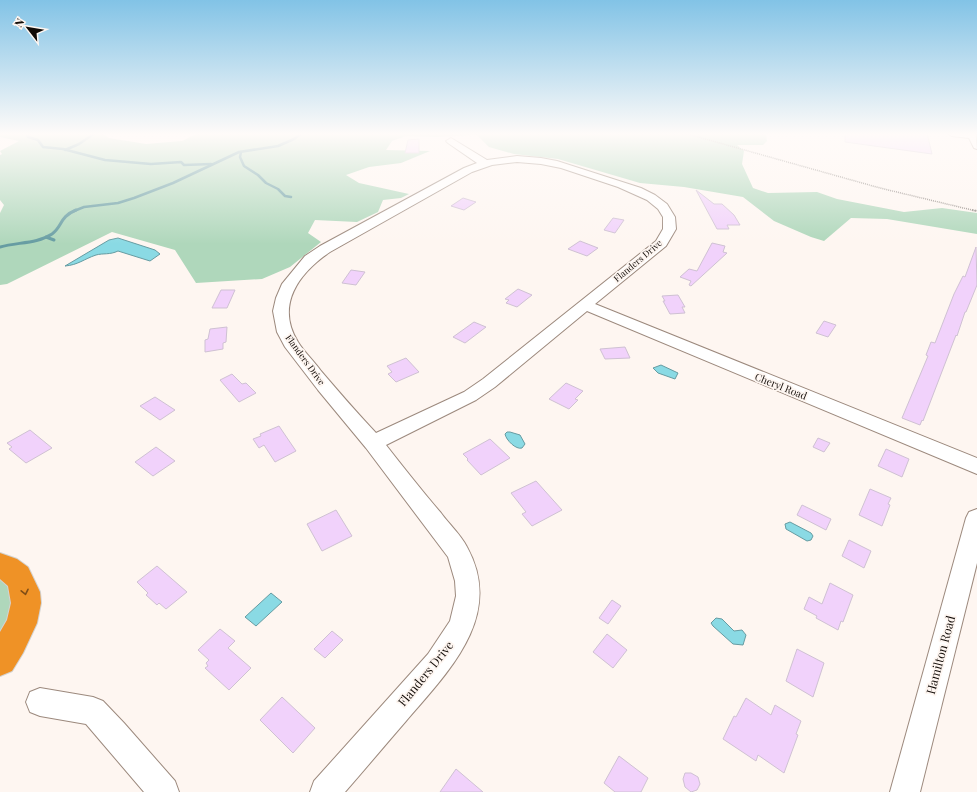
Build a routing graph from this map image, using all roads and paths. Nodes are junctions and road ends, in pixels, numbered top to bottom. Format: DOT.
graph roads {
  1 [pos="468,170"];
  2 [pos="575,170"];
  3 [pos="816,170"];
  4 [pos="977,211"];
  5 [pos="585,304"];
  6 [pos="373,443"];
  7 [pos="977,466"];
  8 [pos="977,518"];
  9 [pos="0,566"];
  10 [pos="0,660"];
  11 [pos="40,702"];
  12 [pos="164,792"];
  13 [pos="325,792"];
  14 [pos="905,792"];
  1 -- 6 [label="street, Flanders Drive"];
  2 -- 5 [label="street, Flanders Drive"];
  3 -- 4 [label="path"];
  5 -- 6 [label="street, Flanders Drive"];
  5 -- 7 [label="street, Cheryl Road"];
  6 -- 13 [label="street, Flanders Drive"];
  8 -- 14 [label="street, Hamilton Road"];
  9 -- 10 [label="highway, one-way"];
  11 -- 12 [label="street"];
}
